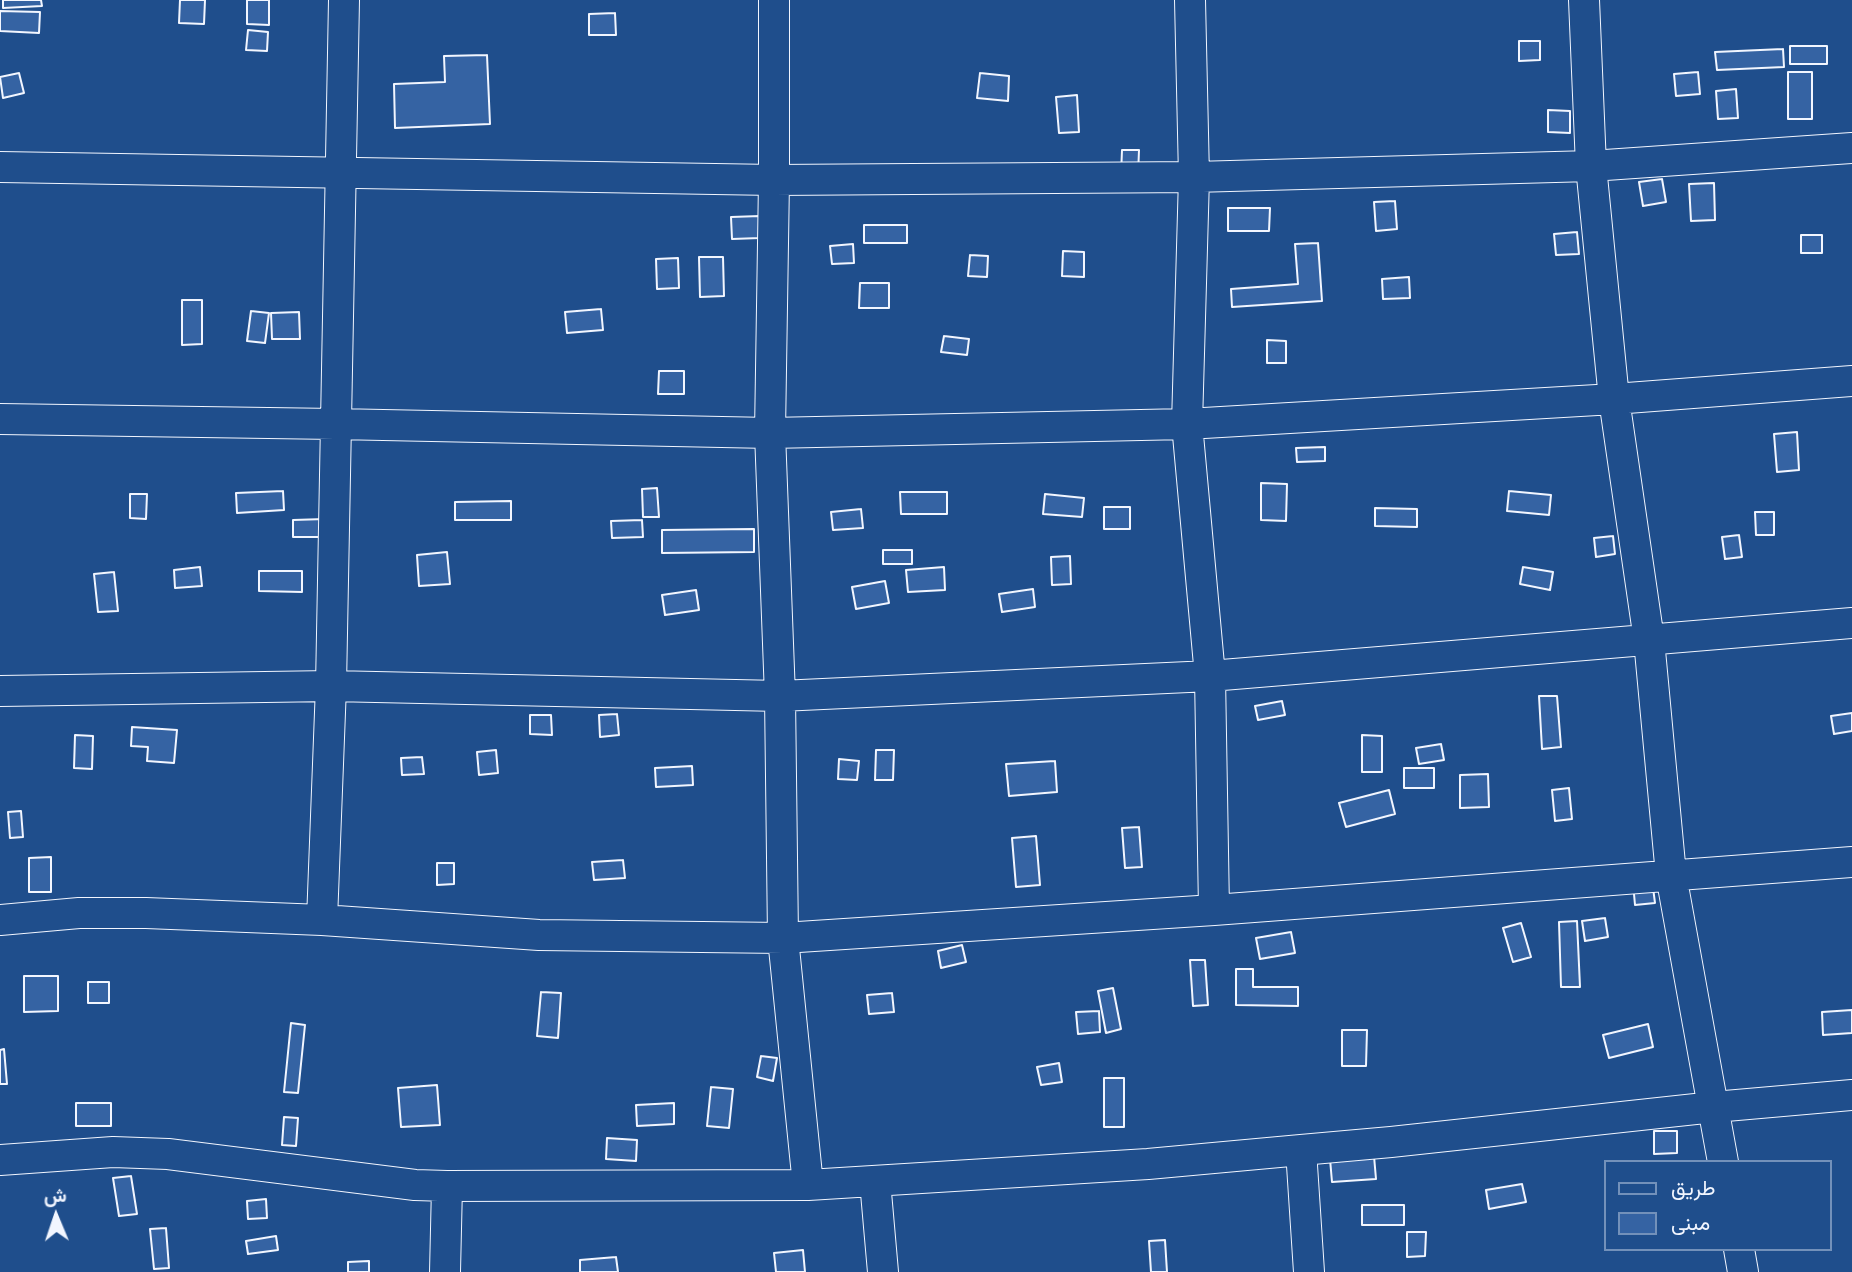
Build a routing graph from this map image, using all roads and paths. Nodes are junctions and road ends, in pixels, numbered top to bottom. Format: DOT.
graph roads {
  1 [pos="344,0"];
  2 [pos="774,0"];
  3 [pos="1189,0"];
  4 [pos="1584,0"];
  5 [pos="1852,148"];
  6 [pos="1591,166"];
  7 [pos="0,167"];
  8 [pos="341,173"];
  9 [pos="1194,177"];
  10 [pos="775,180"];
  11 [pos="1852,382"];
  12 [pos="1614,399"];
  13 [pos="0,419"];
  14 [pos="335,424"];
  15 [pos="1187,424"];
  16 [pos="770,433"];
  17 [pos="1852,623"];
  18 [pos="1649,640"];
  19 [pos="1210,676"];
  20 [pos="331,686"];
  21 [pos="0,691"];
  22 [pos="780,696"];
  23 [pos="1852,862"];
  24 [pos="1671,875"];
  25 [pos="1214,909"];
  26 [pos="0,920"];
  27 [pos="322,920"];
  28 [pos="783,938"];
  29 [pos="1852,1095"];
  30 [pos="1714,1107"];
  31 [pos="1301,1150"];
  32 [pos="0,1160"];
  33 [pos="1723,1160"];
  34 [pos="875,1181"];
  35 [pos="808,1185"];
  36 [pos="447,1186"];
  37 [pos="1739,1251"];
  38 [pos="446,1272"];
  39 [pos="883,1272"];
  40 [pos="1309,1272"];
  41 [pos="1743,1272"];
  1 -- 8 [label="street"];
  2 -- 10 [label="street"];
  3 -- 9 [label="street"];
  4 -- 6 [label="street"];
  5 -- 6 [label="street"];
  6 -- 9 [label="street"];
  6 -- 12 [label="street"];
  7 -- 8 [label="street"];
  8 -- 10 [label="street"];
  8 -- 14 [label="street"];
  9 -- 10 [label="street"];
  9 -- 15 [label="street"];
  10 -- 16 [label="street"];
  11 -- 12 [label="street"];
  12 -- 15 [label="street"];
  12 -- 18 [label="street"];
  13 -- 14 [label="street"];
  14 -- 16 [label="street"];
  14 -- 20 [label="street"];
  15 -- 16 [label="street"];
  15 -- 19 [label="street"];
  16 -- 22 [label="street"];
  17 -- 18 [label="street"];
  18 -- 19 [label="street"];
  18 -- 24 [label="street"];
  19 -- 22 [label="street"];
  19 -- 25 [label="street"];
  20 -- 21 [label="street"];
  20 -- 22 [label="street"];
  20 -- 27 [label="street"];
  22 -- 28 [label="street"];
  23 -- 24 [label="street"];
  24 -- 25 [label="street"];
  24 -- 30 [label="street"];
  25 -- 28 [label="street"];
  26 -- 27 [label="street"];
  27 -- 28 [label="street"];
  28 -- 35 [label="street"];
  29 -- 30 [label="street"];
  30 -- 31 [label="street"];
  30 -- 33 [label="street"];
  31 -- 34 [label="street"];
  31 -- 40 [label="street"];
  32 -- 36 [label="street"];
  34 -- 35 [label="street"];
  34 -- 39 [label="street"];
  35 -- 36 [label="street"];
  36 -- 38 [label="street"];
  37 -- 41 [label="street"];
}
